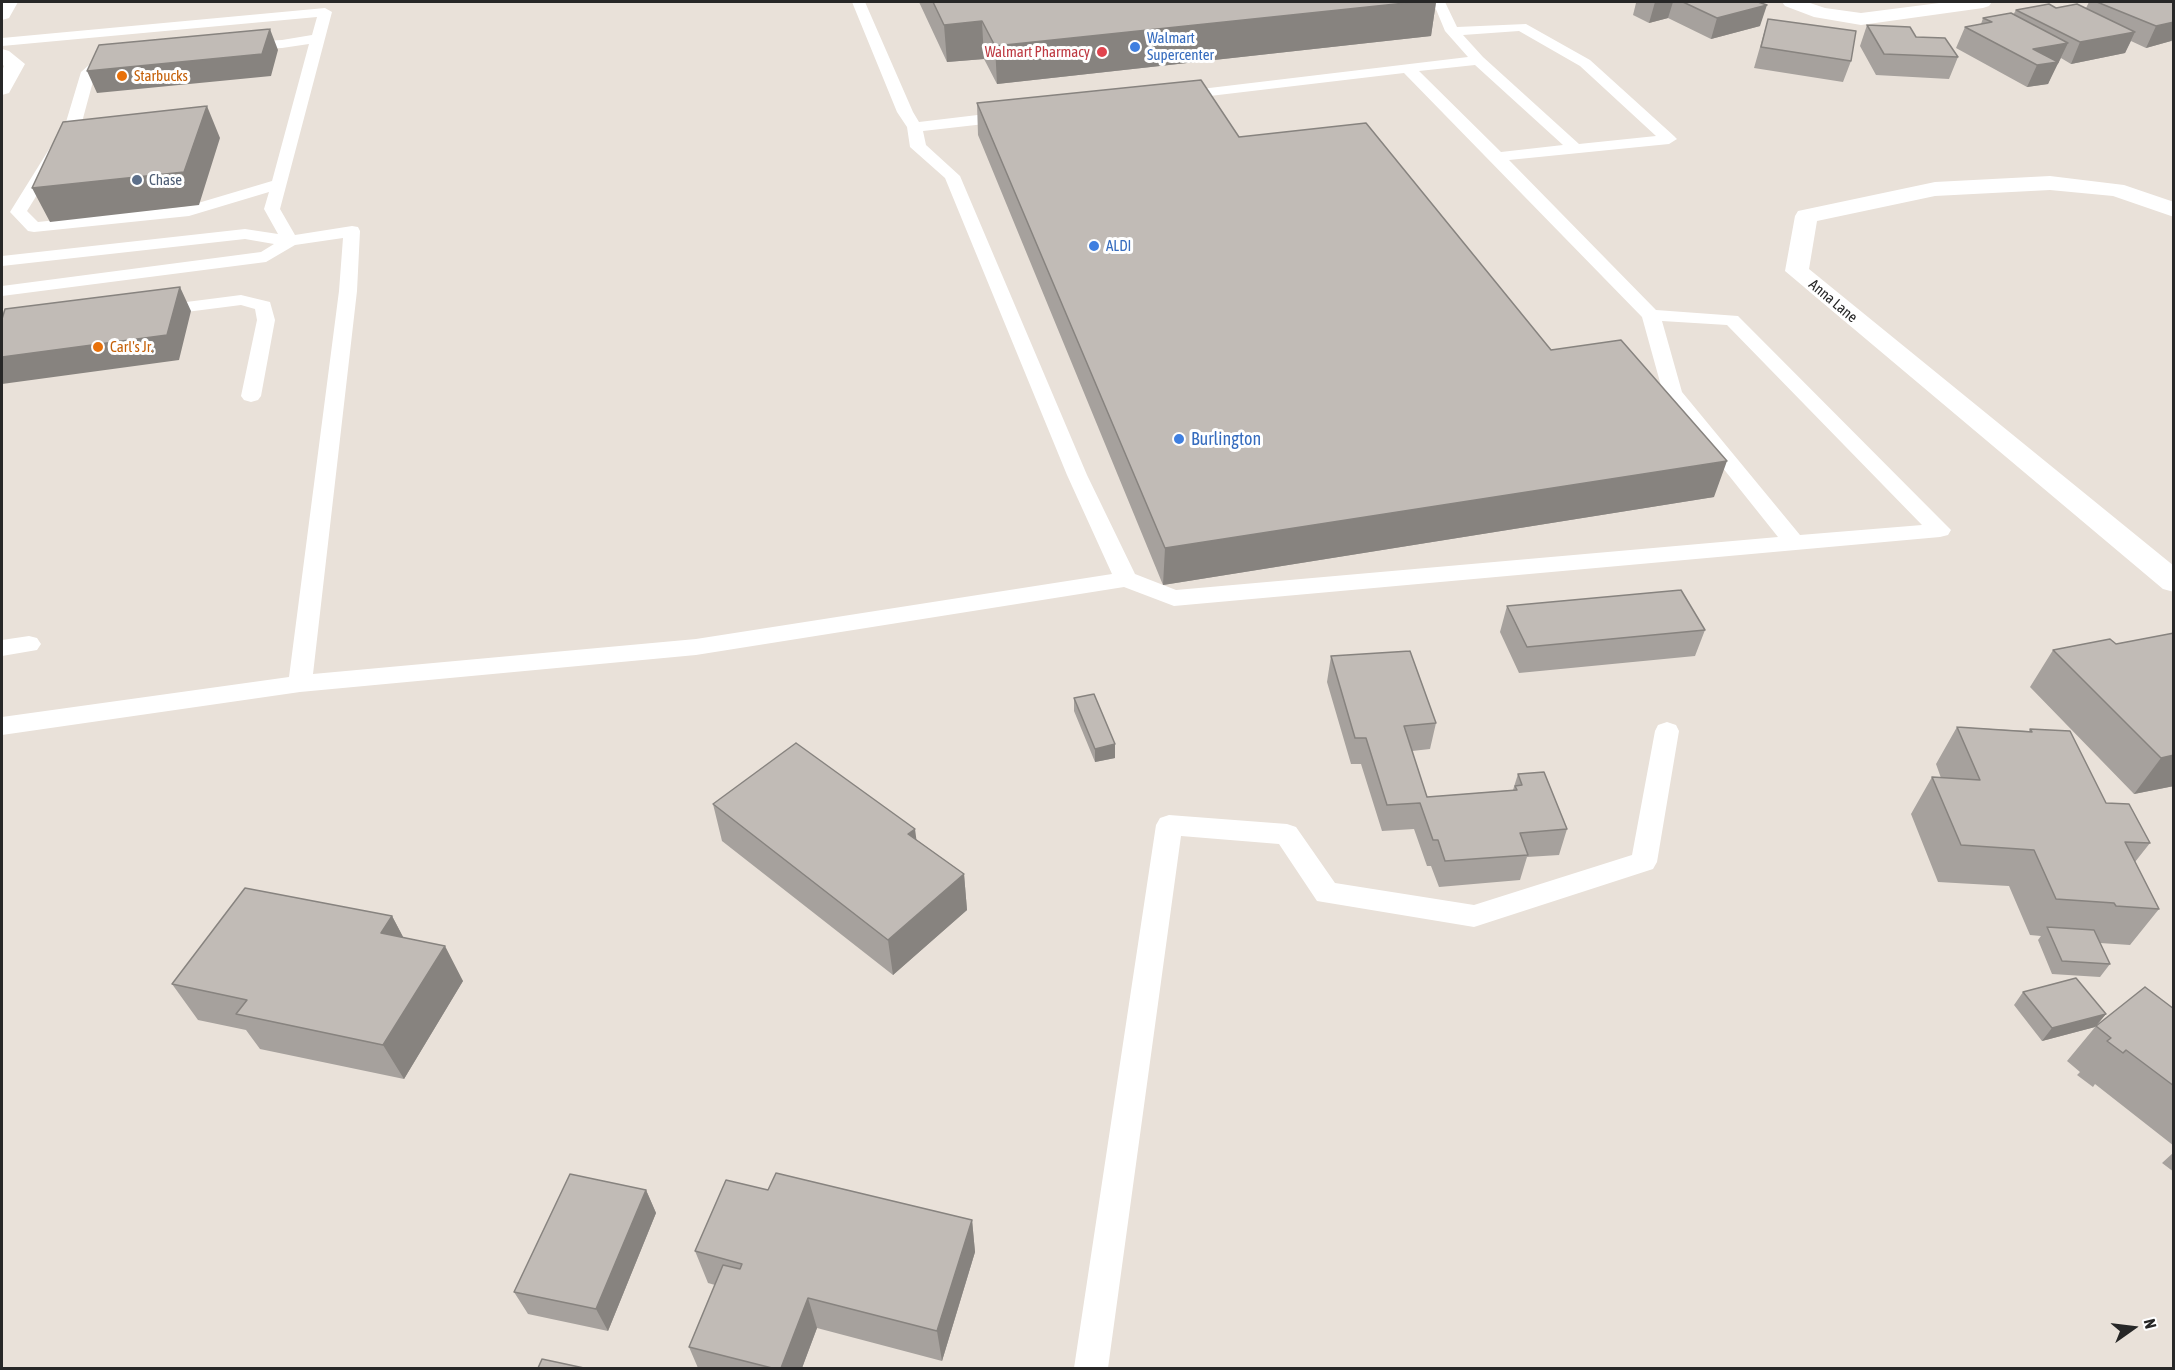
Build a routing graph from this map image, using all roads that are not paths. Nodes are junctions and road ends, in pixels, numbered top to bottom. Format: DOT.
graph roads {
  1 [pos="9,2"];
  2 [pos="858,2"];
  3 [pos="1439,2"];
  4 [pos="1791,2"];
  5 [pos="1983,2"];
  6 [pos="2,14"];
  7 [pos="1452,31"];
  8 [pos="318,38"];
  9 [pos="2,42"];
  10 [pos="224,48"];
  11 [pos="132,53"];
  12 [pos="2,55"];
  13 [pos="1478,60"];
  14 [pos="1408,69"];
  15 [pos="2,89"];
  16 [pos="1161,98"];
  17 [pos="1020,114"];
  18 [pos="915,127"];
  19 [pos="1577,150"];
  20 [pos="1497,157"];
  21 [pos="279,184"];
  22 [pos="2174,210"];
  23 [pos="290,241"];
  24 [pos="2,261"];
  25 [pos="2,291"];
  26 [pos="135,313"];
  27 [pos="1651,315"];
  28 [pos="250,396"];
  29 [pos="1794,543"];
  30 [pos="1126,579"];
  31 [pos="2174,582"];
  32 [pos="29,644"];
  33 [pos="2,648"];
  34 [pos="300,684"];
  35 [pos="2,726"];
  36 [pos="1667,731"];
  37 [pos="1091,1368"];
  1 -- 6 [label="street"];
  2 -- 18 [label="lane"];
  3 -- 7 [label="lane"];
  4 -- 5 [label="street"];
  7 -- 13 [label="lane"];
  7 -- 19 [label="lane"];
  8 -- 9 [label="lane"];
  8 -- 10 [label="lane"];
  8 -- 21 [label="lane"];
  11 -- 21 [label="lane"];
  12 -- 15 [label="street"];
  13 -- 14 [label="lane"];
  13 -- 19 [label="lane"];
  14 -- 16 [label="lane"];
  14 -- 20 [label="lane"];
  17 -- 18 [label="lane"];
  18 -- 30 [label="lane"];
  19 -- 20 [label="lane"];
  20 -- 27 [label="lane"];
  21 -- 23 [label="lane"];
  22 -- 31 [label="street, Anna Lane"];
  23 -- 24 [label="lane"];
  23 -- 25 [label="lane"];
  23 -- 34 [label="lane"];
  26 -- 28 [label="lane"];
  27 -- 29 [label="lane"];
  27 -- 29 [label="lane"];
  29 -- 30 [label="lane"];
  30 -- 34 [label="lane"];
  32 -- 33 [label="lane"];
  34 -- 35 [label="lane"];
  36 -- 37 [label="lane"];
}
